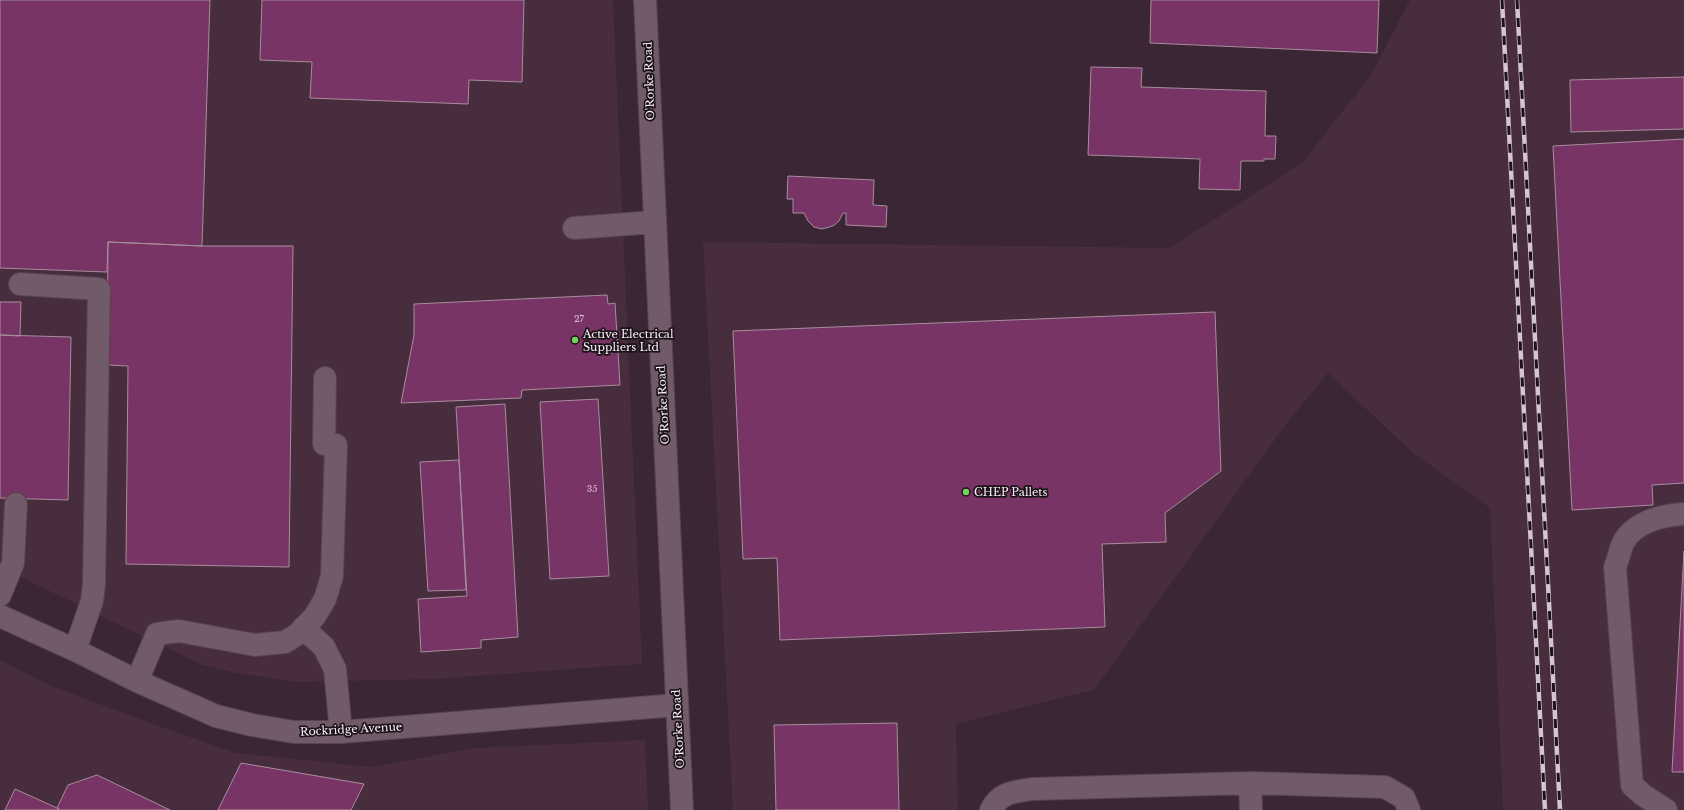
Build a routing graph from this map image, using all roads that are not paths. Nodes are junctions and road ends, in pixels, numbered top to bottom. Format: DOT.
graph roads {
  1 [pos="645,0"];
  2 [pos="654,222"];
  3 [pos="574,228"];
  4 [pos="20,284"];
  5 [pos="325,378"];
  6 [pos="16,504"];
  7 [pos="1684,514"];
  8 [pos="0,595"];
  9 [pos="0,616"];
  10 [pos="303,628"];
  11 [pos="75,650"];
  12 [pos="137,681"];
  13 [pos="677,705"];
  14 [pos="341,732"];
  15 [pos="1250,783"];
  16 [pos="682,810"];
  17 [pos="991,810"];
  18 [pos="1252,810"];
  19 [pos="1409,810"];
  20 [pos="1666,810"];
  1 -- 2 [label="street, O'Rorke Road"];
  2 -- 3 [label="street"];
  2 -- 13 [label="street, O'Rorke Road"];
  4 -- 11 [label="street"];
  5 -- 10 [label="street"];
  6 -- 8 [label="street"];
  7 -- 20 [label="street"];
  9 -- 11 [label="street, Rockridge Avenue"];
  10 -- 12 [label="street"];
  10 -- 14 [label="street"];
  11 -- 12 [label="street, Rockridge Avenue"];
  12 -- 14 [label="street, Rockridge Avenue"];
  13 -- 14 [label="street, Rockridge Avenue"];
  13 -- 16 [label="street, O'Rorke Road"];
  15 -- 17 [label="street"];
  15 -- 18 [label="street"];
  15 -- 19 [label="street"];
}
